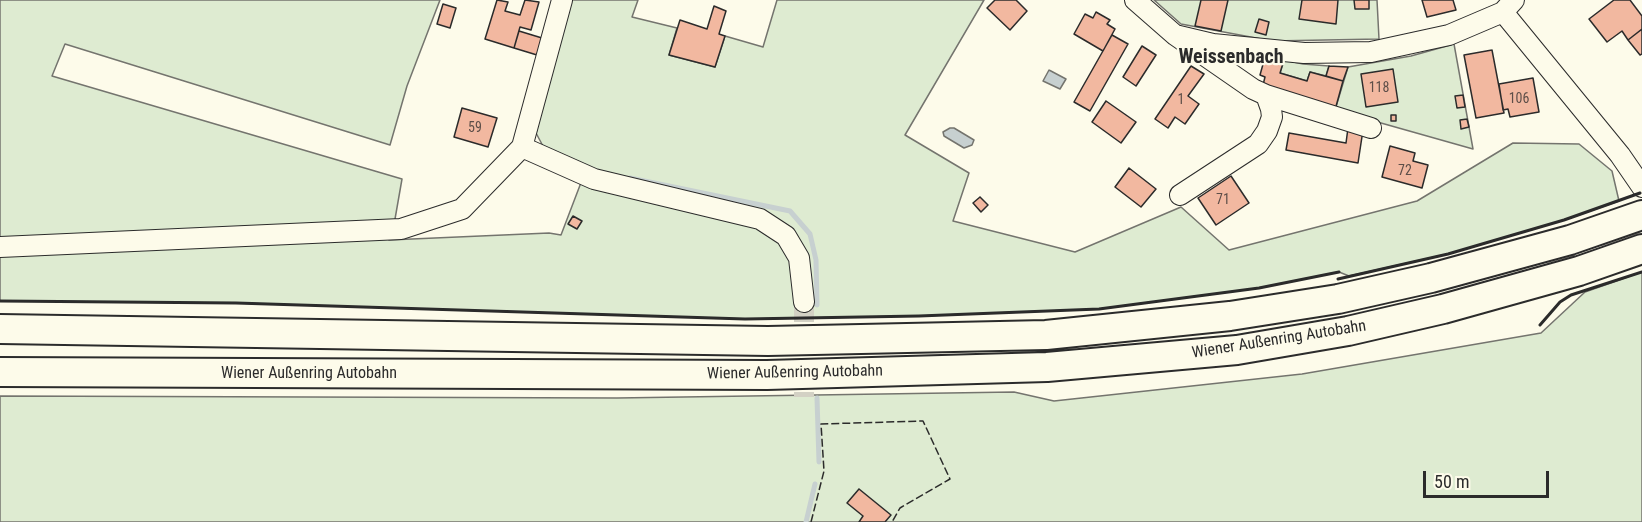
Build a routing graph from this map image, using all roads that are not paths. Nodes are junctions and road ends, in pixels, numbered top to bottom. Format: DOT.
graph roads {
  1 [pos="562,0"];
  2 [pos="1135,0"];
  3 [pos="1509,6"];
  4 [pos="1175,34"];
  5 [pos="1259,92"];
  6 [pos="1371,128"];
  7 [pos="522,147"];
  8 [pos="1642,186"];
  9 [pos="1180,195"];
  10 [pos="1642,214"];
  11 [pos="0,247"];
  12 [pos="1642,249"];
  13 [pos="804,302"];
  14 [pos="0,329"];
  15 [pos="0,372"];
  1 -- 7 [label="street"];
  2 -- 4 [label="street"];
  3 -- 4 [label="street"];
  3 -- 8 [label="street"];
  4 -- 5 [label="street"];
  5 -- 6 [label="street"];
  5 -- 9 [label="street"];
  7 -- 11 [label="street"];
  7 -- 13 [label="street"];
  10 -- 14 [label="highway, Wiener Außenring Autobahn"];
  12 -- 15 [label="highway, Wiener Außenring Autobahn"];
}
